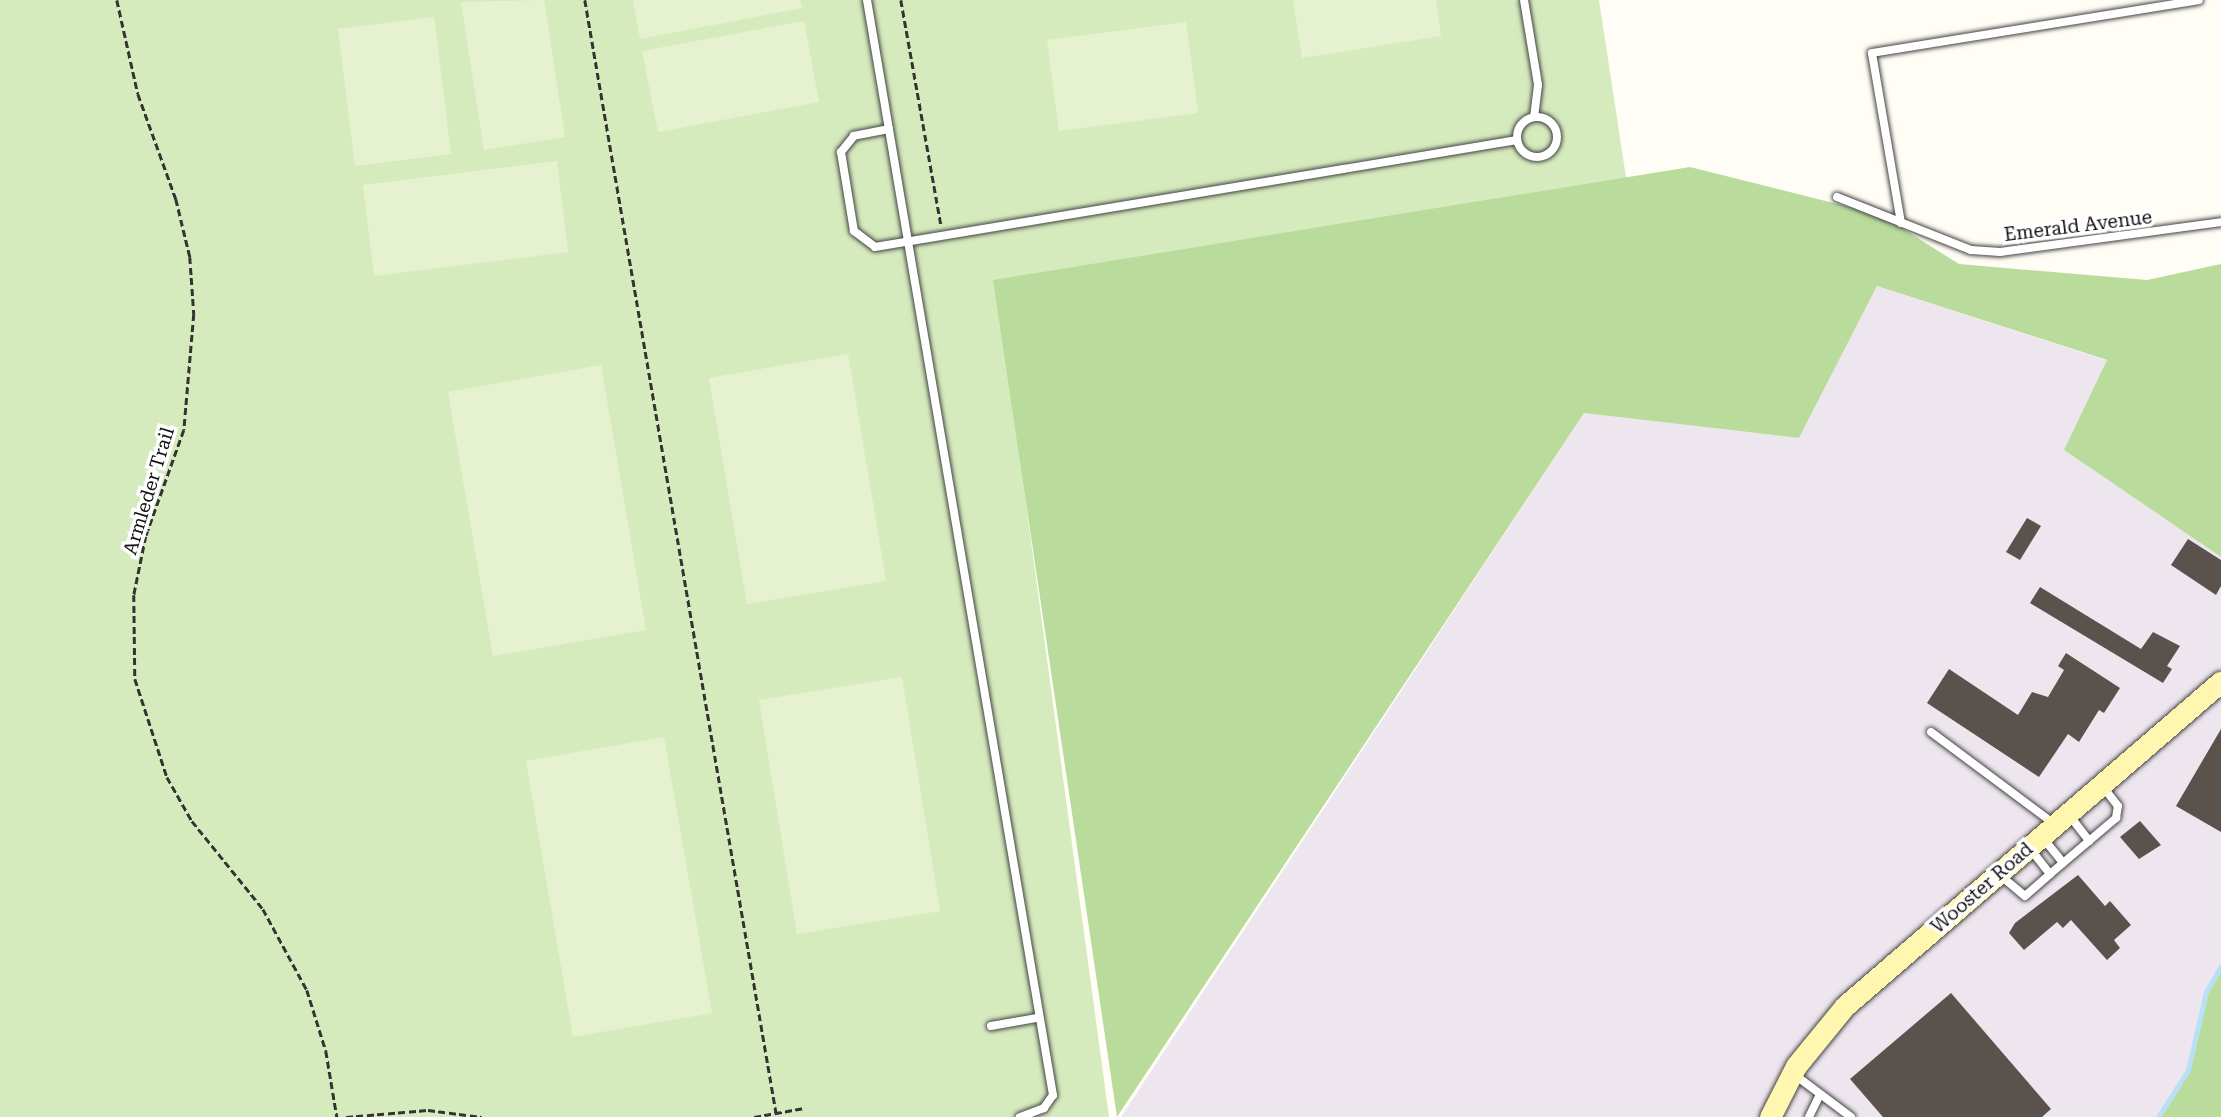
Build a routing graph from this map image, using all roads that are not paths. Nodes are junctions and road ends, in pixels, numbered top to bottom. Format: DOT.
graph roads {
  1 [pos="867,0"];
  2 [pos="1524,0"];
  3 [pos="2199,0"];
  4 [pos="1534,117"];
  5 [pos="889,129"];
  6 [pos="1517,140"];
  7 [pos="1837,197"];
  8 [pos="2221,222"];
  9 [pos="1901,223"];
  10 [pos="911,242"];
  11 [pos="2221,682"];
  12 [pos="1931,732"];
  13 [pos="2101,785"];
  14 [pos="2049,831"];
  15 [pos="2089,841"];
  16 [pos="2063,863"];
  17 [pos="1998,874"];
  18 [pos="2050,874"];
  19 [pos="1037,1018"];
  20 [pos="991,1026"];
  21 [pos="1792,1073"];
  22 [pos="1820,1094"];
  23 [pos="1020,1117"];
  24 [pos="1770,1117"];
  25 [pos="1809,1117"];
  26 [pos="1851,1117"];
  1 -- 5 [label="lane"];
  2 -- 4 [label="lane"];
  3 -- 9 [label="lane"];
  4 -- 6 [label="lane"];
  4 -- 6 [label="lane"];
  5 -- 10 [label="lane"];
  5 -- 10 [label="lane"];
  6 -- 10 [label="lane"];
  7 -- 9 [label="lane, Emerald Avenue"];
  8 -- 9 [label="lane, Emerald Avenue"];
  10 -- 19 [label="lane"];
  11 -- 13 [label="street, Wooster Road"];
  12 -- 14 [label="lane"];
  13 -- 14 [label="street, Wooster Road"];
  13 -- 15 [label="lane"];
  14 -- 15 [label="lane"];
  14 -- 16 [label="lane"];
  14 -- 17 [label="street, Wooster Road"];
  14 -- 18 [label="lane"];
  15 -- 16 [label="lane"];
  16 -- 18 [label="lane"];
  17 -- 18 [label="lane"];
  17 -- 21 [label="street, Wooster Road"];
  19 -- 20 [label="lane"];
  19 -- 23 [label="lane"];
  21 -- 22 [label="lane"];
  21 -- 24 [label="street, Wooster Road"];
  22 -- 25 [label="lane"];
  22 -- 26 [label="lane"];
}
